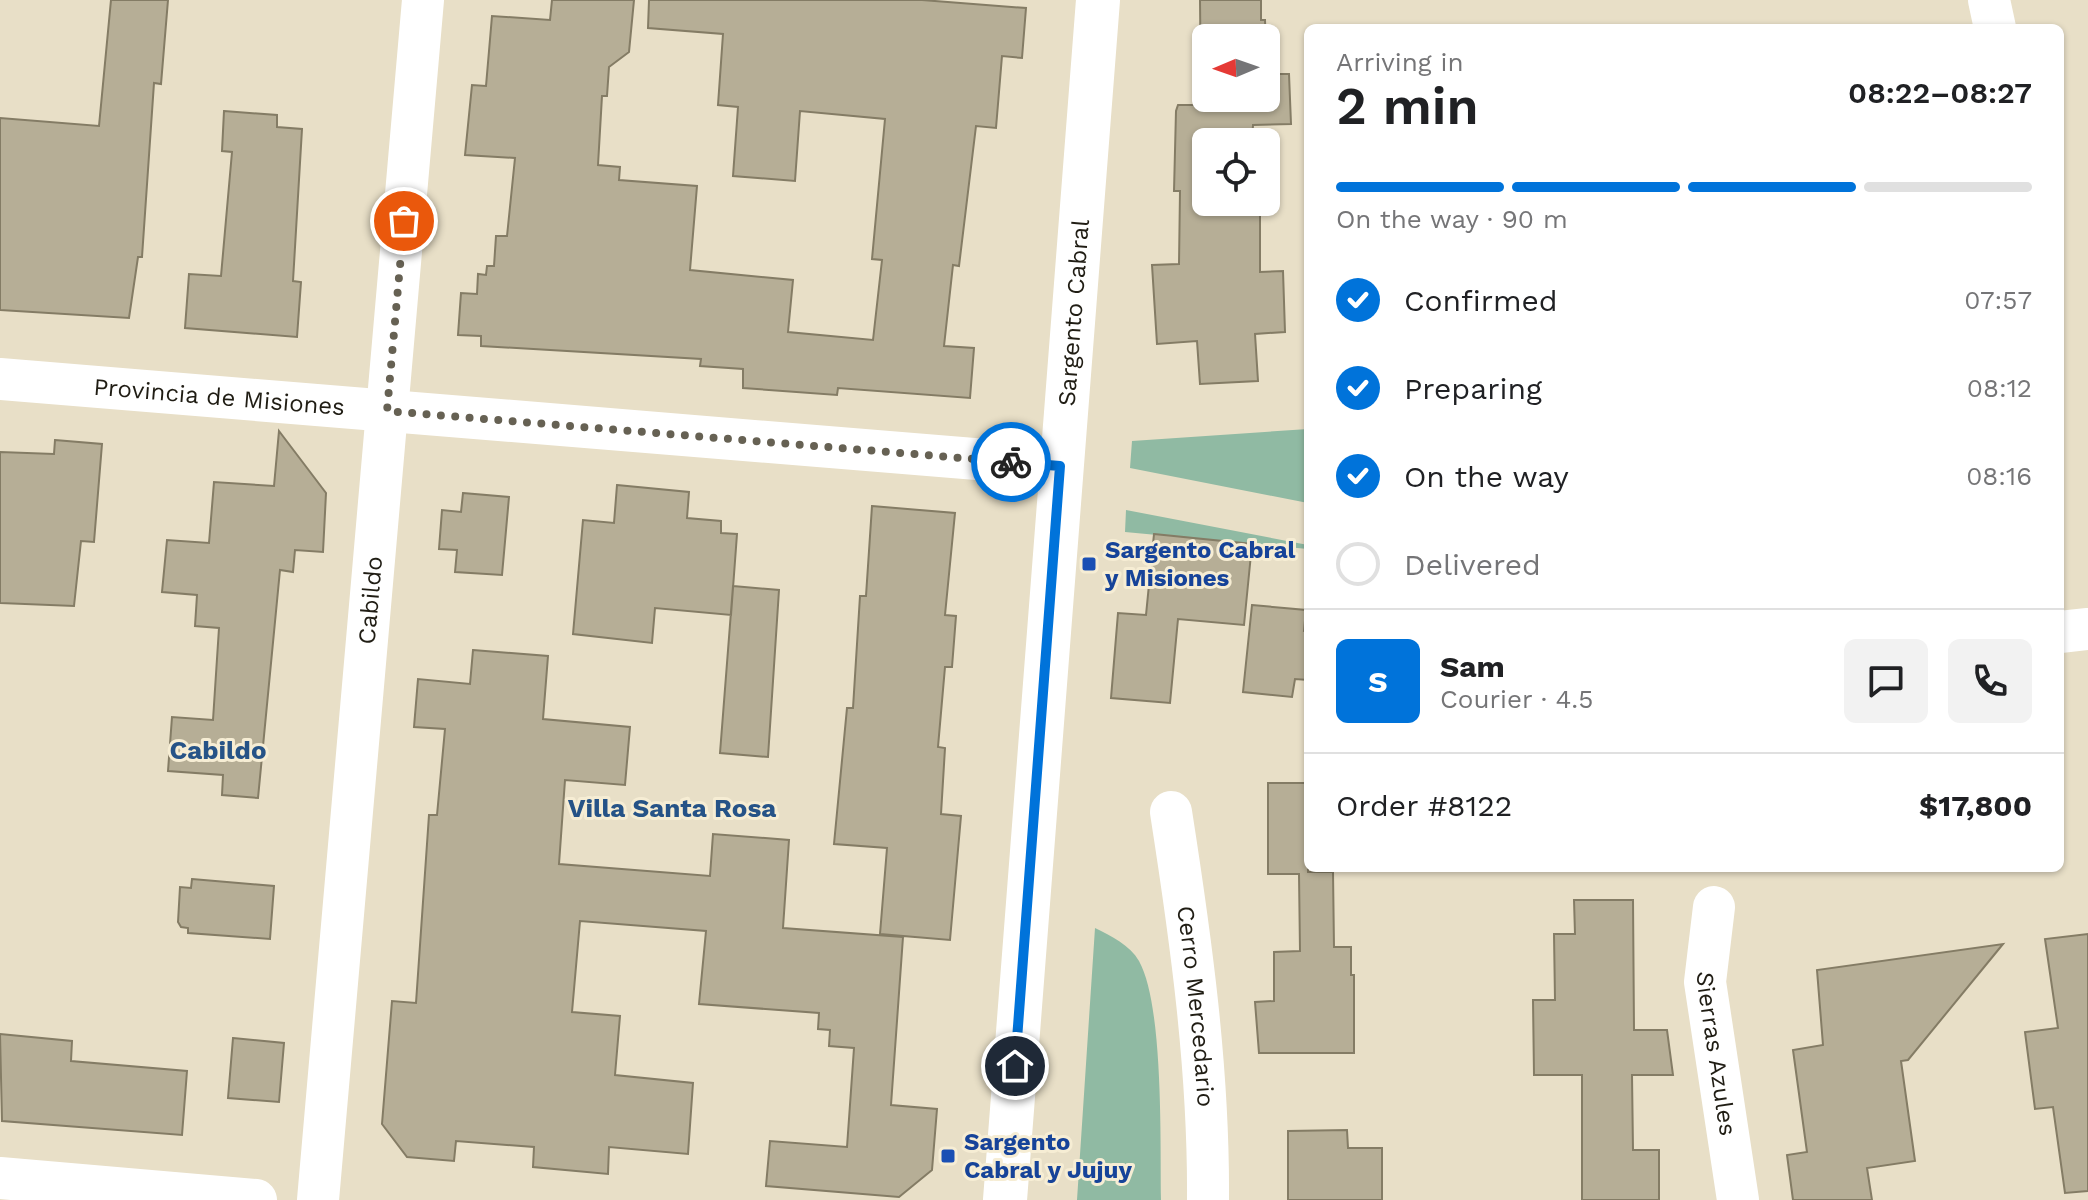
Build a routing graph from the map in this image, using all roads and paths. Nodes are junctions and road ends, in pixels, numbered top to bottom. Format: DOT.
graph roads {
  1 [pos="423,0"];
  2 [pos="1098,0"];
  3 [pos="1989,0"];
  4 [pos="1994,24"];
  5 [pos="0,379"];
  6 [pos="387,411"];
  7 [pos="1060,466"];
  8 [pos="2088,629"];
  9 [pos="2064,632"];
  10 [pos="1171,812"];
  11 [pos="1714,907"];
  12 [pos="0,1178"];
  13 [pos="256,1200"];
  14 [pos="318,1200"];
  15 [pos="1005,1200"];
  16 [pos="1208,1200"];
  17 [pos="1738,1200"];
  1 -- 6 [label="street, Cabildo"];
  2 -- 7 [label="main road, Sargento Cabral"];
  3 -- 4 [label="street"];
  5 -- 6 [label="street, Provincia de Misiones"];
  6 -- 7 [label="street, Provincia de Misiones"];
  6 -- 14 [label="street, Cabildo"];
  7 -- 15 [label="main road, Sargento Cabral"];
  8 -- 9 [label="street"];
  10 -- 16 [label="street, Cerro Mercedario"];
  11 -- 17 [label="street, Sierras Azules"];
  12 -- 13 [label="street"];
}
